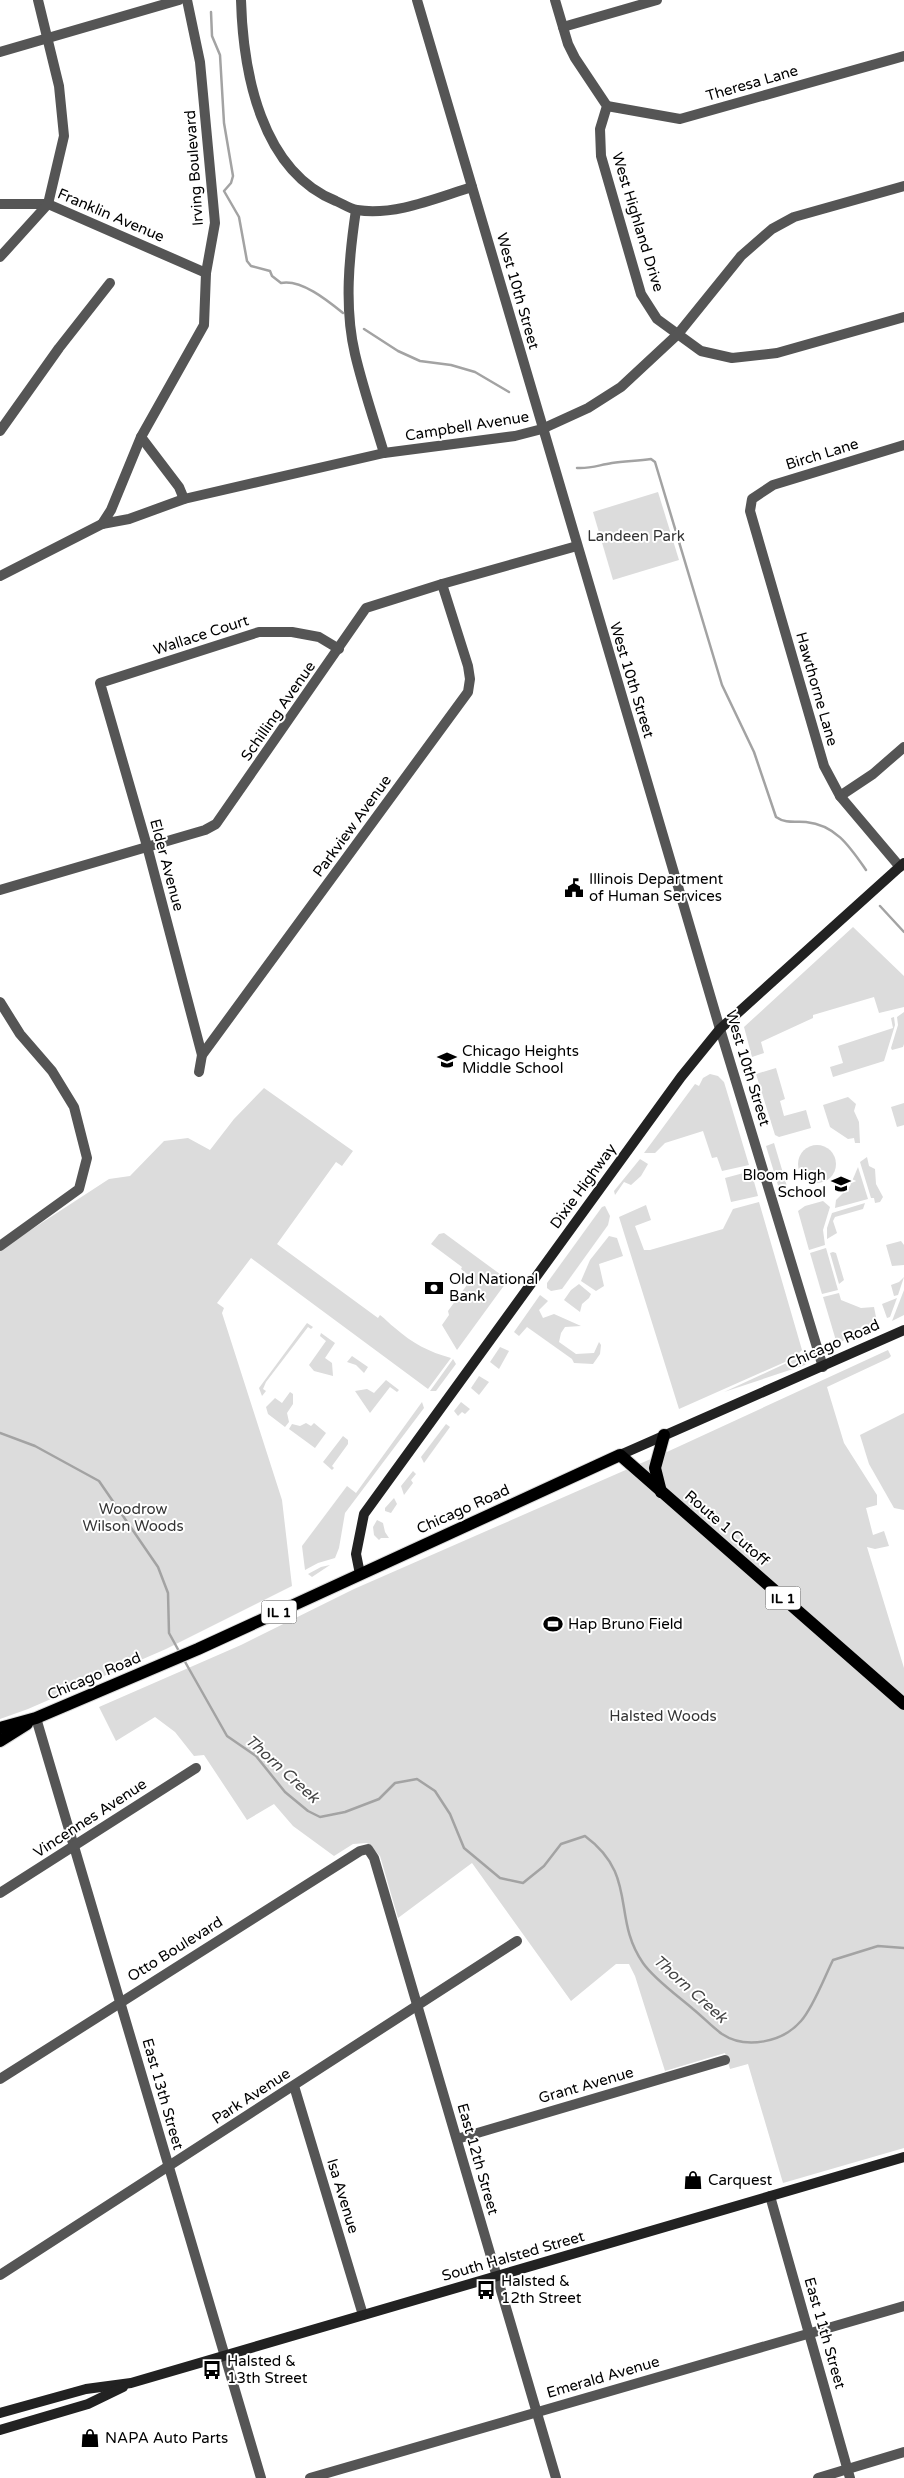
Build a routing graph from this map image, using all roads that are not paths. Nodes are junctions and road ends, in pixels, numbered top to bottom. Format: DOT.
graph roads {
  1 [pos="38,0"];
  2 [pos="179,0"];
  3 [pos="187,0"];
  4 [pos="240,0"];
  5 [pos="417,0"];
  6 [pos="555,0"];
  7 [pos="657,0"];
  8 [pos="563,27"];
  9 [pos="49,38"];
  10 [pos="0,52"];
  11 [pos="904,56"];
  12 [pos="607,106"];
  13 [pos="904,186"];
  14 [pos="472,187"];
  15 [pos="0,204"];
  16 [pos="48,204"];
  17 [pos="356,210"];
  18 [pos="0,257"];
  19 [pos="206,273"];
  20 [pos="110,283"];
  21 [pos="904,317"];
  22 [pos="678,334"];
  23 [pos="542,429"];
  24 [pos="0,431"];
  25 [pos="141,437"];
  26 [pos="904,445"];
  27 [pos="384,453"];
  28 [pos="752,498"];
  29 [pos="184,499"];
  30 [pos="102,524"];
  31 [pos="577,546"];
  32 [pos="0,576"];
  33 [pos="442,584"];
  34 [pos="339,649"];
  35 [pos="100,683"];
  36 [pos="904,747"];
  37 [pos="840,796"];
  38 [pos="146,846"];
  39 [pos="902,865"];
  40 [pos="0,890"];
  41 [pos="0,1002"];
  42 [pos="720,1029"];
  43 [pos="202,1055"];
  44 [pos="199,1072"];
  45 [pos="0,1246"];
  46 [pos="904,1330"];
  47 [pos="823,1367"];
  48 [pos="664,1435"];
  49 [pos="620,1455"];
  50 [pos="661,1492"];
  51 [pos="360,1574"];
  52 [pos="904,1704"];
  53 [pos="36,1718"];
  54 [pos="0,1728"];
  55 [pos="0,1741"];
  56 [pos="196,1768"];
  57 [pos="75,1845"];
  58 [pos="368,1849"];
  59 [pos="0,1893"];
  60 [pos="517,1941"];
  61 [pos="121,2001"];
  62 [pos="417,2005"];
  63 [pos="725,2060"];
  64 [pos="0,2079"];
  65 [pos="294,2086"];
  66 [pos="457,2139"];
  67 [pos="904,2157"];
  68 [pos="168,2167"];
  69 [pos="770,2196"];
  70 [pos="0,2275"];
  71 [pos="497,2276"];
  72 [pos="904,2306"];
  73 [pos="363,2315"];
  74 [pos="809,2334"];
  75 [pos="226,2355"];
  76 [pos="131,2383"];
  77 [pos="537,2412"];
  78 [pos="0,2413"];
  79 [pos="0,2430"];
  80 [pos="904,2452"];
  81 [pos="849,2474"];
  82 [pos="261,2478"];
  83 [pos="310,2478"];
  84 [pos="556,2478"];
  85 [pos="818,2478"];
  1 -- 9 [label="street"];
  2 -- 9 [label="street"];
  3 -- 19 [label="street, Irving Boulevard"];
  4 -- 17 [label="street"];
  5 -- 14 [label="street, West 10th Street"];
  6 -- 8 [label="street"];
  7 -- 8 [label="street"];
  8 -- 12 [label="street"];
  9 -- 10 [label="street"];
  9 -- 16 [label="street"];
  11 -- 12 [label="street, Theresa Lane"];
  12 -- 22 [label="street, West Highland Drive"];
  13 -- 22 [label="street, Campbell Avenue"];
  14 -- 17 [label="street"];
  14 -- 23 [label="street, West 10th Street"];
  15 -- 16 [label="street, Franklin Avenue"];
  16 -- 18 [label="street"];
  16 -- 19 [label="street, Franklin Avenue"];
  17 -- 27 [label="street"];
  19 -- 25 [label="street, Irving Boulevard"];
  20 -- 24 [label="street"];
  21 -- 22 [label="street, West Highland Drive"];
  22 -- 23 [label="street, Campbell Avenue"];
  23 -- 27 [label="street, Campbell Avenue"];
  23 -- 31 [label="street, West 10th Street"];
  25 -- 29 [label="street"];
  25 -- 30 [label="street, Irving Boulevard"];
  26 -- 28 [label="street, Birch Lane"];
  27 -- 29 [label="street, Campbell Avenue"];
  28 -- 37 [label="street, Hawthorne Lane"];
  29 -- 30 [label="street, Campbell Avenue"];
  30 -- 32 [label="street, Campbell Avenue"];
  31 -- 33 [label="street, Schilling Avenue"];
  31 -- 42 [label="street, West 10th Street"];
  33 -- 34 [label="street, Schilling Avenue"];
  33 -- 43 [label="street, Parkview Avenue"];
  34 -- 35 [label="street, Wallace Court"];
  34 -- 38 [label="street, Schilling Avenue"];
  35 -- 38 [label="street, Elder Avenue"];
  36 -- 37 [label="street"];
  37 -- 39 [label="street, Hawthorne Lane"];
  38 -- 40 [label="street, Schilling Avenue"];
  38 -- 43 [label="street, Elder Avenue"];
  39 -- 42 [label="street, Dixie Highway"];
  41 -- 45 [label="street"];
  42 -- 47 [label="street, West 10th Street"];
  42 -- 51 [label="street, Dixie Highway"];
  43 -- 44 [label="street, Parkview Avenue"];
  46 -- 47 [label="street, Chicago Road"];
  47 -- 48 [label="street, Chicago Road"];
  48 -- 49 [label="street, Chicago Road"];
  48 -- 50 [label="main road"];
  49 -- 50 [label="main road, Route 1 Cutoff / IL 1"];
  49 -- 51 [label="main road, Chicago Road / IL 1"];
  50 -- 52 [label="main road, Route 1 Cutoff / IL 1"];
  51 -- 53 [label="main road, Chicago Road / IL 1"];
  53 -- 54 [label="main road, Chicago Road / IL 1"];
  53 -- 55 [label="main road, Chicago Road / IL 1"];
  53 -- 57 [label="street, East 13th Street"];
  56 -- 57 [label="street, Vincennes Avenue"];
  57 -- 59 [label="street, Vincennes Avenue"];
  57 -- 61 [label="street, East 13th Street"];
  58 -- 61 [label="street, Otto Boulevard"];
  58 -- 62 [label="street, East 12th Street"];
  60 -- 62 [label="street, Park Avenue"];
  61 -- 64 [label="street, Otto Boulevard"];
  61 -- 68 [label="street, East 13th Street"];
  62 -- 65 [label="street, Park Avenue"];
  62 -- 66 [label="street, East 12th Street"];
  63 -- 66 [label="street, Grant Avenue"];
  65 -- 68 [label="street, Park Avenue"];
  65 -- 73 [label="street, Isa Avenue"];
  66 -- 71 [label="street, East 12th Street"];
  67 -- 69 [label="street, South Halsted Street"];
  68 -- 70 [label="street, Park Avenue"];
  68 -- 75 [label="street, East 13th Street"];
  69 -- 71 [label="street, South Halsted Street"];
  69 -- 74 [label="street, East 11th Street"];
  71 -- 73 [label="street, South Halsted Street"];
  71 -- 77 [label="street, East 12th Street"];
  72 -- 74 [label="street, Emerald Avenue"];
  73 -- 75 [label="street, South Halsted Street"];
  74 -- 77 [label="street, Emerald Avenue"];
  74 -- 81 [label="street, East 11th Street"];
  75 -- 76 [label="street, South Halsted Street"];
  75 -- 82 [label="street, East 13th Street"];
  76 -- 78 [label="street, South Halsted Street"];
  76 -- 79 [label="street, South Halsted Street"];
  77 -- 83 [label="street, Emerald Avenue"];
  77 -- 84 [label="street, East 12th Street"];
  80 -- 81 [label="street"];
  81 -- 85 [label="street"];
}
